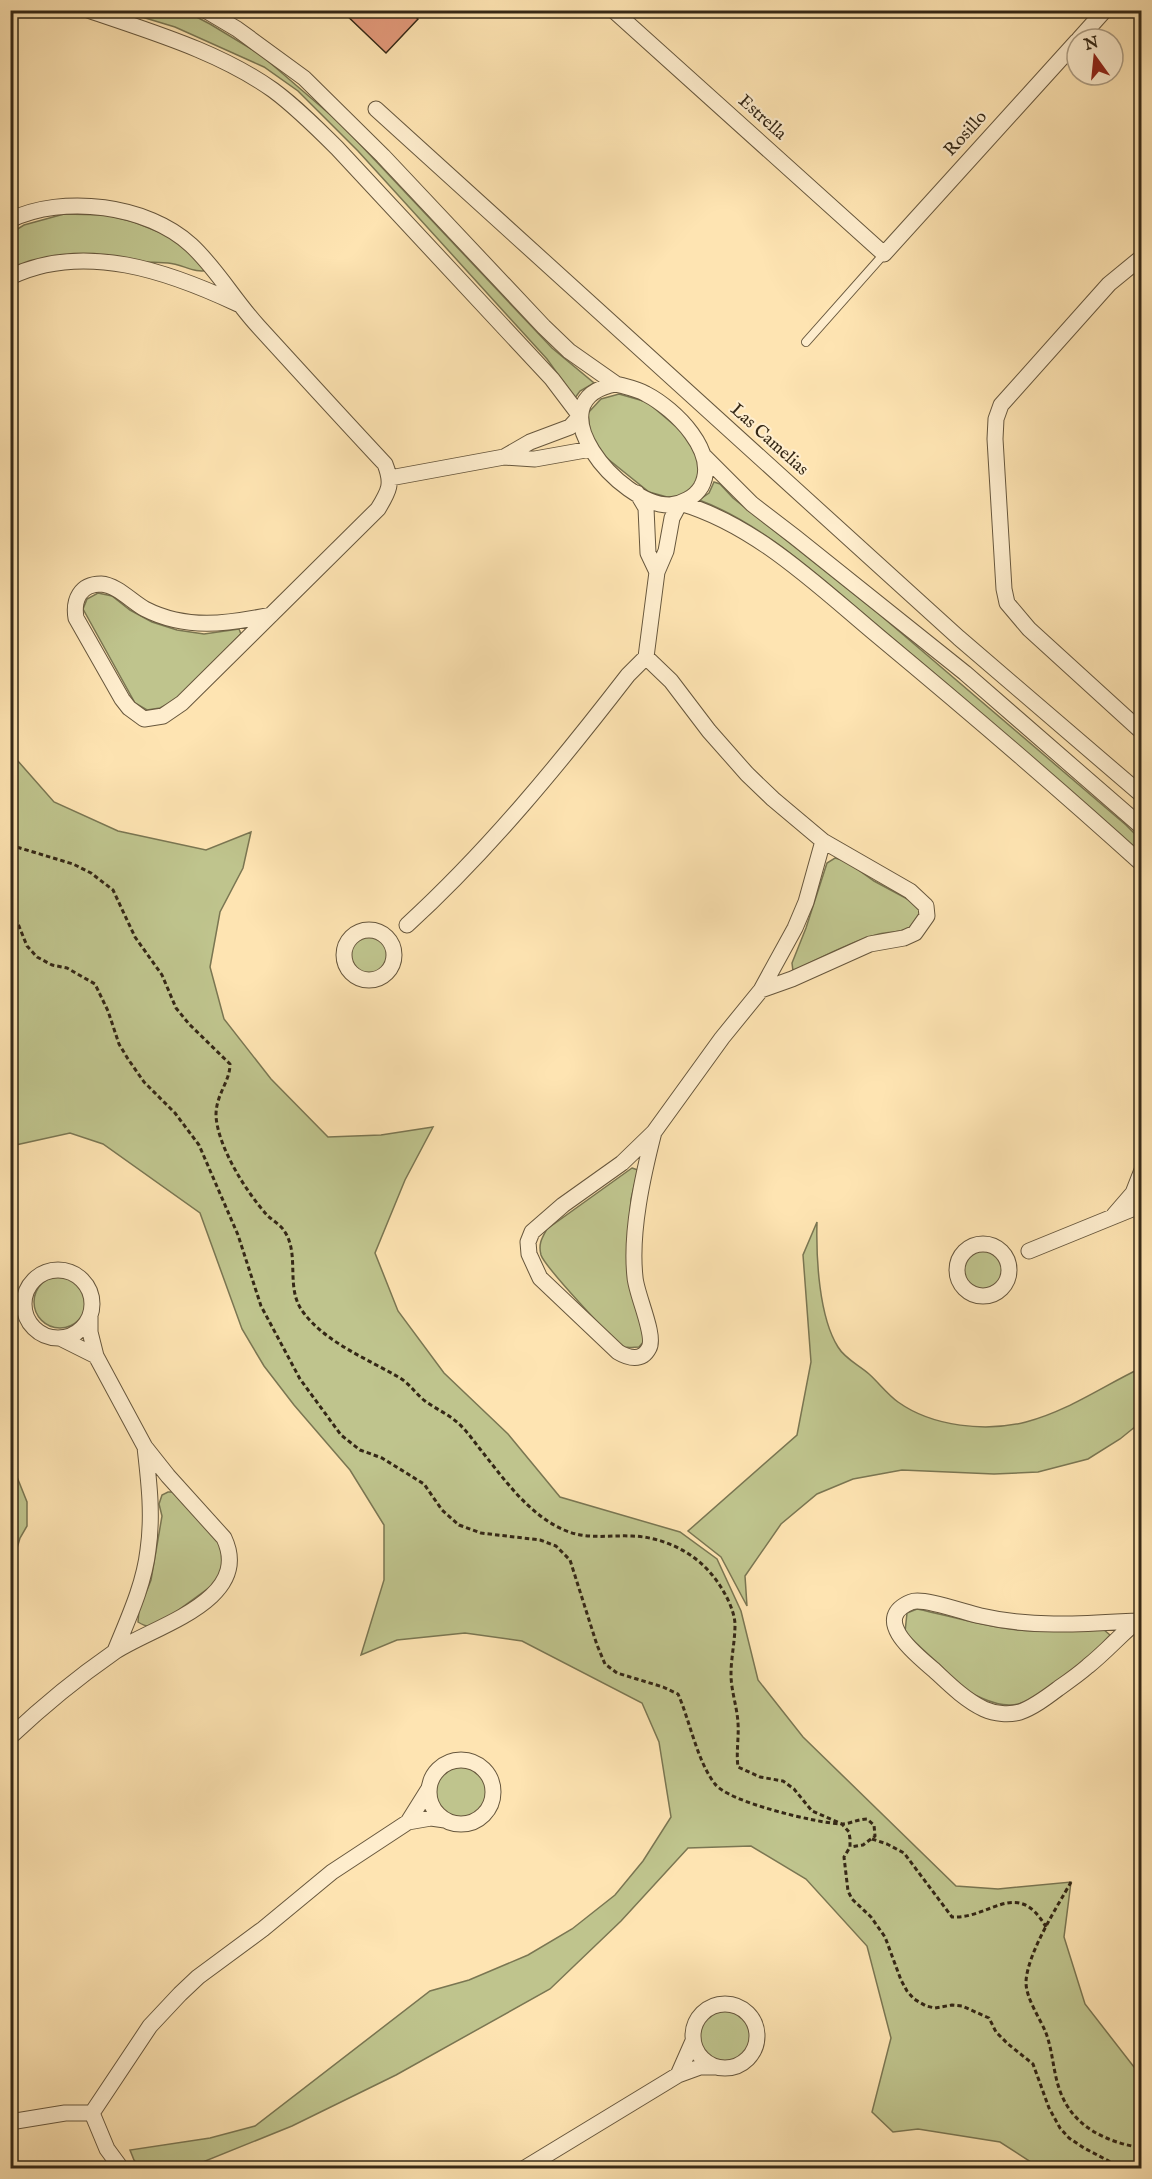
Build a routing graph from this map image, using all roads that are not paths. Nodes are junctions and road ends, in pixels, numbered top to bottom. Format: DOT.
graph roads {
  1 [pos="88,10"];
  2 [pos="205,10"];
  3 [pos="613,10"];
  4 [pos="1105,10"];
  5 [pos="1090,27"];
  6 [pos="1065,54"];
  7 [pos="376,109"];
  8 [pos="10,220"];
  9 [pos="884,254"];
  10 [pos="1142,258"];
  11 [pos="10,277"];
  12 [pos="238,304"];
  13 [pos="806,342"];
  14 [pos="616,384"];
  15 [pos="580,416"];
  16 [pos="591,449"];
  17 [pos="504,456"];
  18 [pos="705,457"];
  19 [pos="390,477"];
  20 [pos="637,493"];
  21 [pos="680,503"];
  22 [pos="657,572"];
  23 [pos="271,615"];
  24 [pos="646,657"];
  25 [pos="1142,732"];
  26 [pos="1142,795"];
  27 [pos="1142,827"];
  28 [pos="823,841"];
  29 [pos="1142,864"];
  30 [pos="407,926"];
  31 [pos="378,931"];
  32 [pos="395,952"];
  33 [pos="761,990"];
  34 [pos="654,1132"];
  35 [pos="1142,1170"];
  36 [pos="1142,1205"];
  37 [pos="1114,1215"];
  38 [pos="999,1249"];
  39 [pos="1029,1251"];
  40 [pos="1009,1274"];
  41 [pos="90,1317"];
  42 [pos="60,1338"];
  43 [pos="96,1356"];
  44 [pos="145,1448"];
  45 [pos="1139,1619"];
  46 [pos="115,1651"];
  47 [pos="10,1737"];
  48 [pos="428,1791"];
  49 [pos="445,1820"];
  50 [pos="408,1822"];
  51 [pos="693,2041"];
  52 [pos="714,2067"];
  53 [pos="678,2075"];
  54 [pos="92,2113"];
  55 [pos="10,2122"];
  56 [pos="121,2169"];
  57 [pos="525,2169"];
  1 -- 15 [label="street"];
  2 -- 14 [label="street"];
  3 -- 9 [label="street, Estrella"];
  4 -- 5 [label="street, Rosillo"];
  6 -- 9 [label="street, Rosillo"];
  7 -- 26 [label="street, Las Camelias"];
  8 -- 12 [label="street"];
  9 -- 13 [label="lane"];
  10 -- 25 [label="street"];
  11 -- 12 [label="street"];
  12 -- 19 [label="street"];
  14 -- 15 [label="street"];
  14 -- 18 [label="street"];
  15 -- 16 [label="street"];
  15 -- 17 [label="street"];
  16 -- 17 [label="street"];
  16 -- 20 [label="street"];
  17 -- 19 [label="street"];
  18 -- 21 [label="street"];
  18 -- 27 [label="street"];
  19 -- 23 [label="street"];
  20 -- 21 [label="street"];
  20 -- 22 [label="street"];
  21 -- 22 [label="street"];
  21 -- 29 [label="street"];
  22 -- 24 [label="street"];
  23 -- 23 [label="street"];
  24 -- 28 [label="street"];
  24 -- 30 [label="street"];
  28 -- 33 [label="street"];
  28 -- 33 [label="street"];
  30 -- 31 [label="street"];
  30 -- 32 [label="street"];
  31 -- 32 [label="street"];
  31 -- 32 [label="street"];
  33 -- 34 [label="street"];
  34 -- 34 [label="street"];
  35 -- 37 [label="street"];
  36 -- 37 [label="street"];
  37 -- 39 [label="street"];
  38 -- 39 [label="street"];
  38 -- 40 [label="street"];
  38 -- 40 [label="street"];
  39 -- 40 [label="street"];
  41 -- 42 [label="street"];
  41 -- 42 [label="street"];
  41 -- 43 [label="street"];
  42 -- 43 [label="street"];
  43 -- 44 [label="street"];
  44 -- 46 [label="street"];
  44 -- 46 [label="street"];
  45 -- 45 [label="street"];
  46 -- 47 [label="street"];
  48 -- 49 [label="street"];
  48 -- 49 [label="street"];
  48 -- 50 [label="street"];
  49 -- 50 [label="street"];
  50 -- 54 [label="street"];
  51 -- 52 [label="street"];
  51 -- 52 [label="street"];
  51 -- 53 [label="street"];
  52 -- 53 [label="street"];
  53 -- 57 [label="street"];
  54 -- 55 [label="street"];
  54 -- 56 [label="street"];
}
